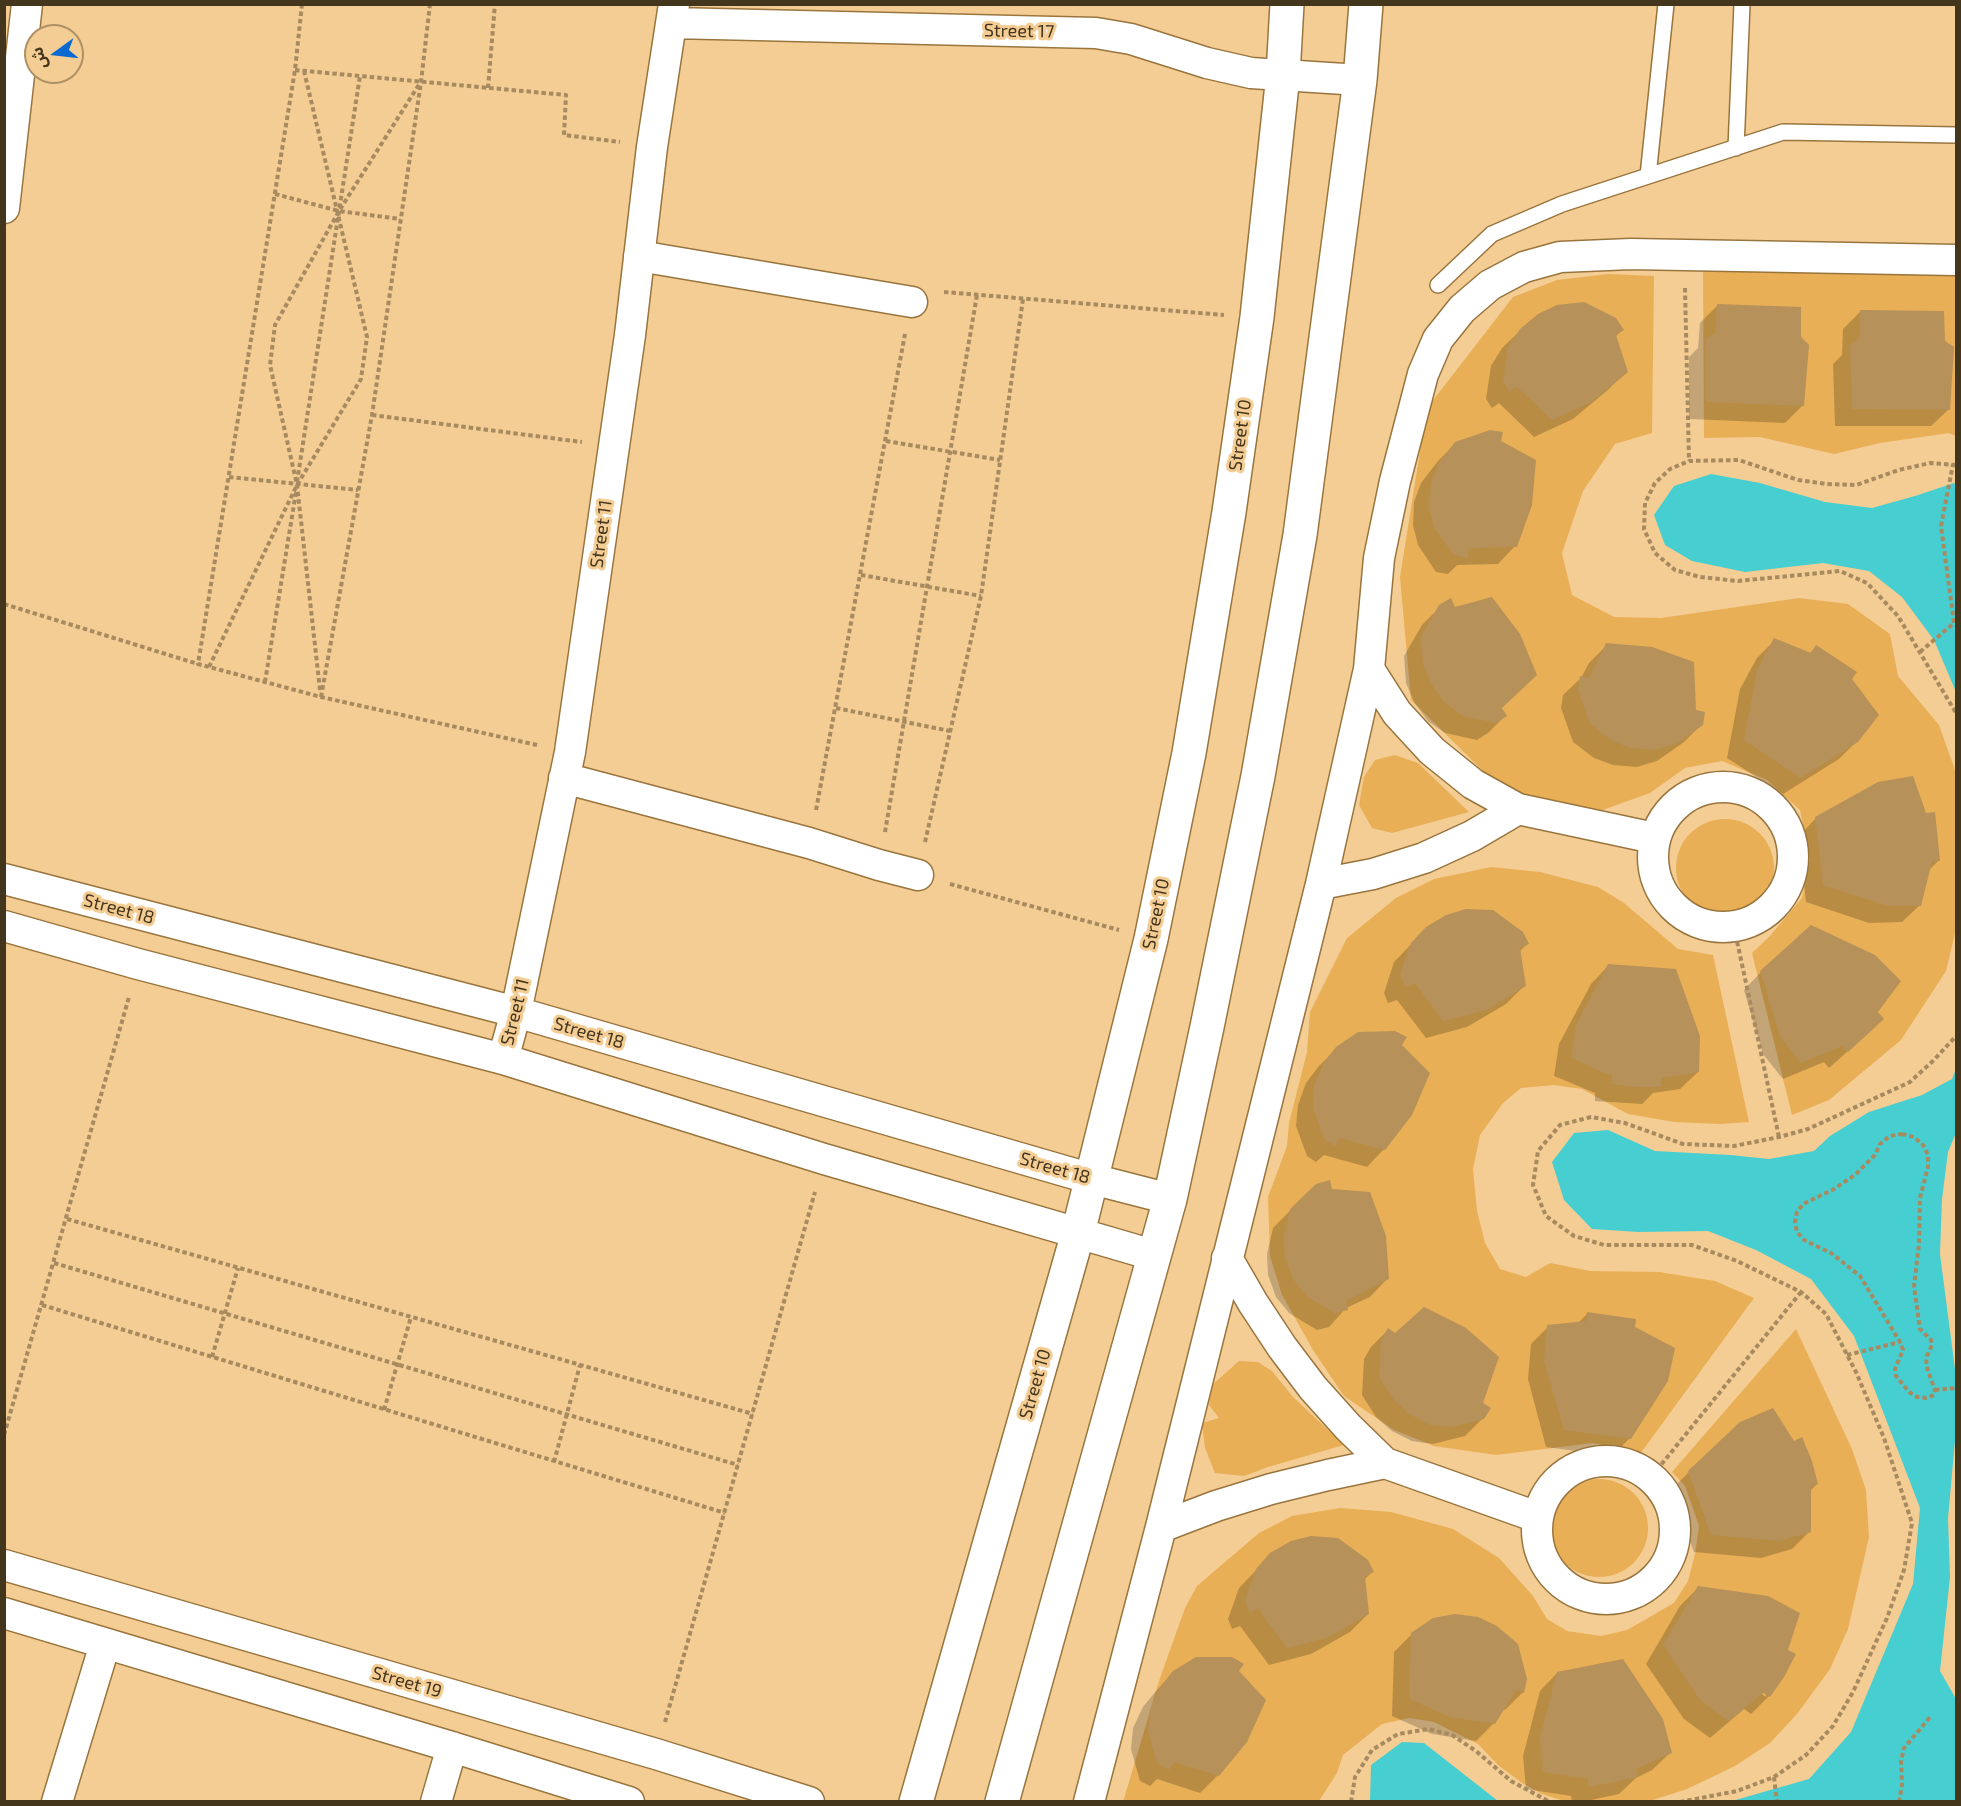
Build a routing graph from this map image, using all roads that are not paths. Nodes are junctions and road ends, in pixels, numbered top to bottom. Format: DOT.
graph roads {
  1 [pos="27,4"];
  2 [pos="1287,4"];
  3 [pos="1366,4"];
  4 [pos="1666,4"];
  5 [pos="1742,4"];
  6 [pos="673,14"];
  7 [pos="1283,75"];
  8 [pos="1360,80"];
  9 [pos="1956,135"];
  10 [pos="1736,148"];
  11 [pos="1648,176"];
  12 [pos="4,208"];
  13 [pos="639,256"];
  14 [pos="1956,260"];
  15 [pos="1438,285"];
  16 [pos="912,302"];
  17 [pos="1369,669"];
  18 [pos="567,765"];
  19 [pos="1518,809"];
  20 [pos="1654,838"];
  21 [pos="918,875"];
  22 [pos="4,879"];
  23 [pos="1321,884"];
  24 [pos="4,926"];
  25 [pos="516,1012"];
  26 [pos="503,1059"];
  27 [pos="1092,1179"];
  28 [pos="1170,1199"];
  29 [pos="1078,1233"];
  30 [pos="1154,1255"];
  31 [pos="1227,1258"];
  32 [pos="1385,1463"];
  33 [pos="1538,1517"];
  34 [pos="1161,1527"];
  35 [pos="4,1565"];
  36 [pos="4,1613"];
  37 [pos="105,1644"];
  38 [pos="452,1746"];
  39 [pos="57,1802"];
  40 [pos="436,1802"];
  41 [pos="629,1802"];
  42 [pos="809,1802"];
  43 [pos="916,1802"];
  44 [pos="1002,1802"];
  45 [pos="1089,1802"];
  1 -- 12 [label="street"];
  2 -- 7 [label="street, Street 10"];
  3 -- 8 [label="street"];
  4 -- 11 [label="lane"];
  5 -- 10 [label="lane"];
  6 -- 7 [label="street, Street 17"];
  6 -- 13 [label="street, Street 11"];
  7 -- 8 [label="street, Street 17"];
  7 -- 27 [label="street, Street 10"];
  8 -- 28 [label="street"];
  9 -- 10 [label="lane"];
  10 -- 11 [label="lane"];
  11 -- 15 [label="lane"];
  13 -- 16 [label="street"];
  13 -- 18 [label="street, Street 11"];
  14 -- 17 [label="street"];
  17 -- 19 [label="street"];
  17 -- 23 [label="street"];
  18 -- 21 [label="street"];
  18 -- 25 [label="street, Street 11"];
  19 -- 20 [label="street"];
  19 -- 23 [label="street"];
  20 -- 20 [label="street"];
  22 -- 25 [label="street, Street 18"];
  23 -- 31 [label="street"];
  24 -- 26 [label="street"];
  25 -- 26 [label="street, Street 11"];
  25 -- 27 [label="street, Street 18"];
  26 -- 29 [label="street"];
  27 -- 28 [label="street, Street 18"];
  27 -- 29 [label="street, Street 10"];
  28 -- 30 [label="street"];
  29 -- 30 [label="street"];
  29 -- 43 [label="street, Street 10"];
  30 -- 44 [label="street"];
  31 -- 32 [label="street"];
  31 -- 34 [label="street"];
  32 -- 33 [label="street"];
  32 -- 34 [label="street"];
  33 -- 33 [label="street"];
  34 -- 45 [label="street"];
  35 -- 42 [label="street, Street 19"];
  36 -- 37 [label="street"];
  37 -- 38 [label="street"];
  37 -- 39 [label="street"];
  38 -- 40 [label="street"];
  38 -- 41 [label="street"];
}
